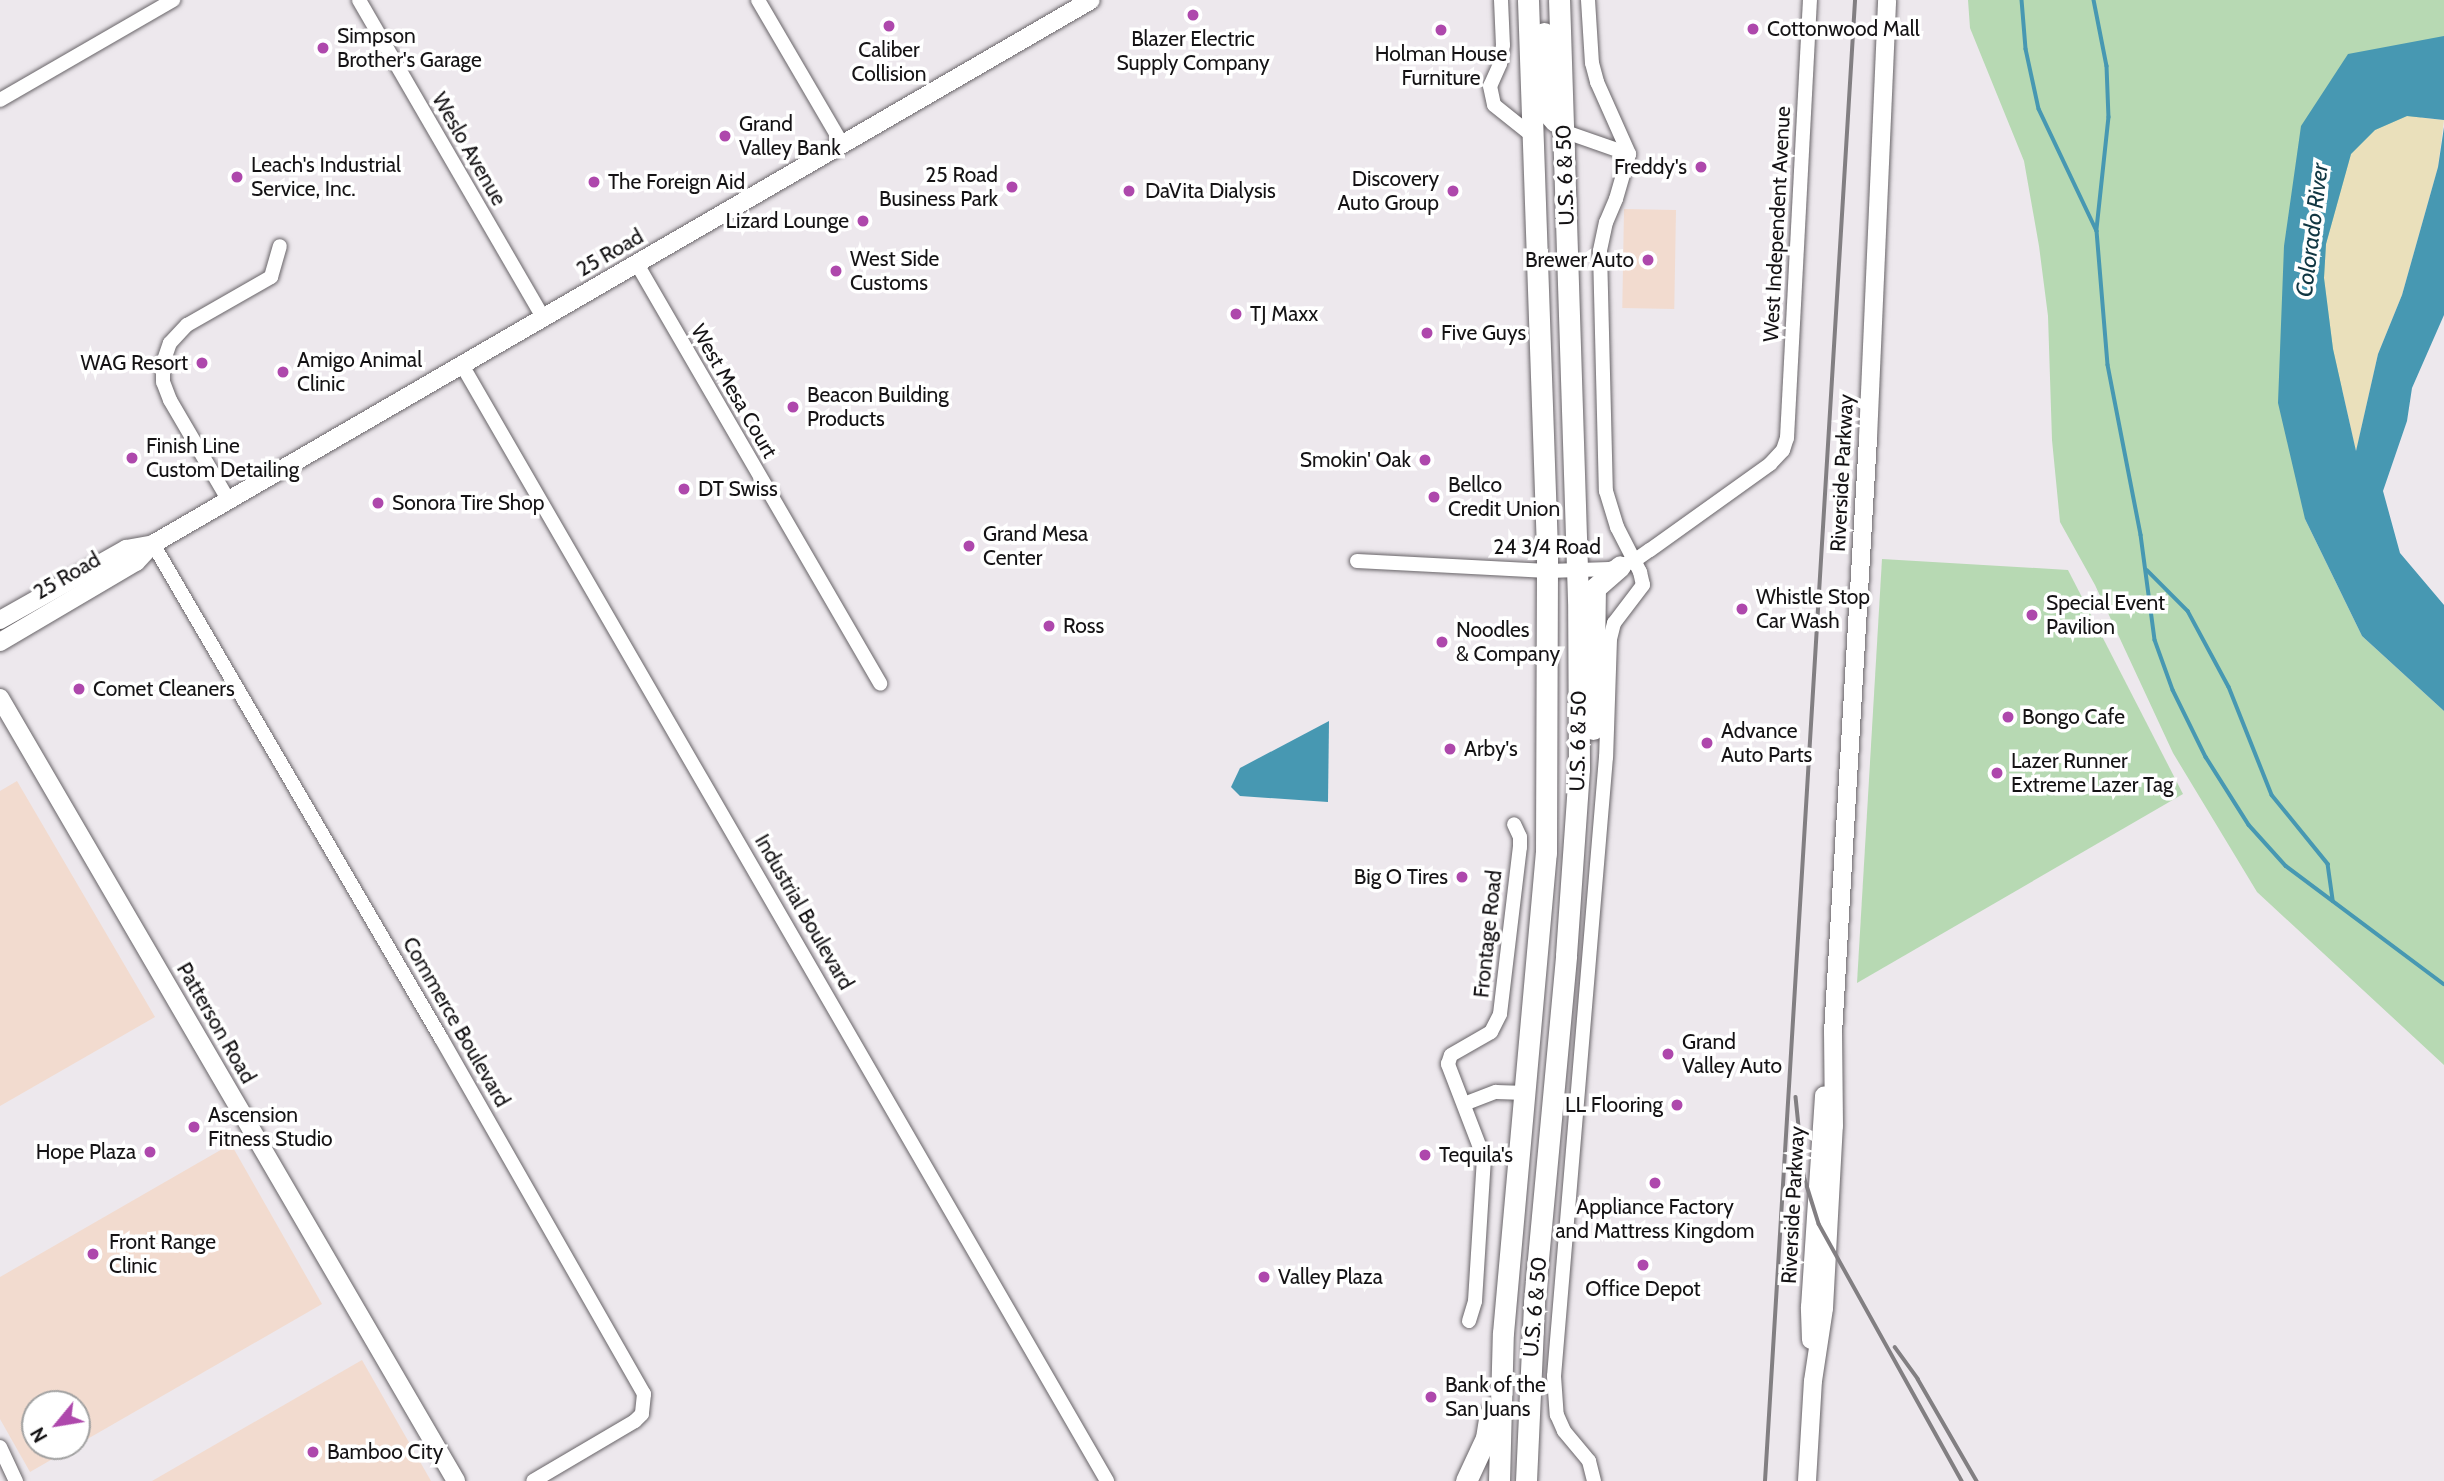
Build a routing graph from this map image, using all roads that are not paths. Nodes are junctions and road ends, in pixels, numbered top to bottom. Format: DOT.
graph roads {
  1 [pos="173,0"];
  2 [pos="359,0"];
  3 [pos="758,0"];
  4 [pos="1502,0"];
  5 [pos="1528,0"];
  6 [pos="1542,0"];
  7 [pos="1559,0"];
  8 [pos="1588,0"];
  9 [pos="1810,0"];
  10 [pos="1887,0"];
  11 [pos="1083,2"];
  12 [pos="0,100"];
  13 [pos="1563,131"];
  14 [pos="1534,137"];
  15 [pos="842,144"];
  16 [pos="1629,154"];
  17 [pos="280,246"];
  18 [pos="636,264"];
  19 [pos="543,318"];
  20 [pos="1571,363"];
  21 [pos="462,365"];
  22 [pos="1783,450"];
  23 [pos="229,500"];
  24 [pos="153,544"];
  25 [pos="1357,561"];
  26 [pos="1627,564"];
  27 [pos="1543,572"];
  28 [pos="1575,572"];
  29 [pos="0,620"];
  30 [pos="0,642"];
  31 [pos="880,684"];
  32 [pos="0,698"];
  33 [pos="1576,813"];
  34 [pos="1514,824"];
  35 [pos="1526,1093"];
  36 [pos="1464,1104"];
  37 [pos="1534,1302"];
  38 [pos="1469,1321"];
  39 [pos="1503,1333"];
  40 [pos="0,1447"];
  41 [pos="16,1481"];
  42 [pos="456,1481"];
  43 [pos="533,1481"];
  44 [pos="1107,1481"];
  45 [pos="1466,1481"];
  46 [pos="1499,1481"];
  47 [pos="1526,1481"];
  48 [pos="1594,1481"];
  49 [pos="1807,1481"];
  1 -- 12 [label="street"];
  2 -- 19 [label="street, Weslo Avenue"];
  3 -- 15 [label="street"];
  4 -- 14 [label="street"];
  5 -- 14 [label="highway, U.S. 6 & 50"];
  6 -- 13 [label="highway"];
  7 -- 13 [label="highway, U.S. 6 & 50"];
  8 -- 16 [label="street"];
  9 -- 22 [label="street, West Independent Avenue"];
  10 -- 49 [label="main road, Riverside Parkway"];
  11 -- 15 [label="main road, 25 Road"];
  13 -- 16 [label="street"];
  13 -- 20 [label="highway, U.S. 6 & 50"];
  14 -- 20 [label="highway"];
  14 -- 27 [label="highway, U.S. 6 & 50"];
  15 -- 18 [label="main road, 25 Road"];
  16 -- 26 [label="street"];
  17 -- 23 [label="street"];
  18 -- 19 [label="main road, 25 Road"];
  18 -- 31 [label="street, West Mesa Court"];
  19 -- 21 [label="main road, 25 Road"];
  20 -- 28 [label="highway, U.S. 6 & 50"];
  21 -- 23 [label="main road, 25 Road"];
  21 -- 44 [label="street, Industrial Boulevard"];
  22 -- 26 [label="street, 24 3/4 Road"];
  23 -- 24 [label="main road, 25 Road"];
  24 -- 29 [label="main road, 25 Road"];
  24 -- 30 [label="main road, 25 Road"];
  24 -- 43 [label="street, Commerce Boulevard"];
  25 -- 27 [label="street, 24 3/4 Road"];
  26 -- 28 [label="street, 24 3/4 Road"];
  26 -- 33 [label="highway"];
  26 -- 48 [label="street"];
  27 -- 28 [label="street, 24 3/4 Road"];
  27 -- 33 [label="highway"];
  27 -- 35 [label="highway, U.S. 6 & 50"];
  28 -- 33 [label="highway, U.S. 6 & 50"];
  32 -- 42 [label="main road, Patterson Road"];
  33 -- 37 [label="highway, U.S. 6 & 50"];
  34 -- 36 [label="street, Frontage Road"];
  35 -- 36 [label="street"];
  35 -- 37 [label="highway"];
  35 -- 39 [label="highway, U.S. 6 & 50"];
  36 -- 38 [label="street, Frontage Road"];
  37 -- 47 [label="highway, U.S. 6 & 50"];
  39 -- 45 [label="highway"];
  39 -- 46 [label="highway, U.S. 6 & 50"];
  40 -- 41 [label="street"];
}
